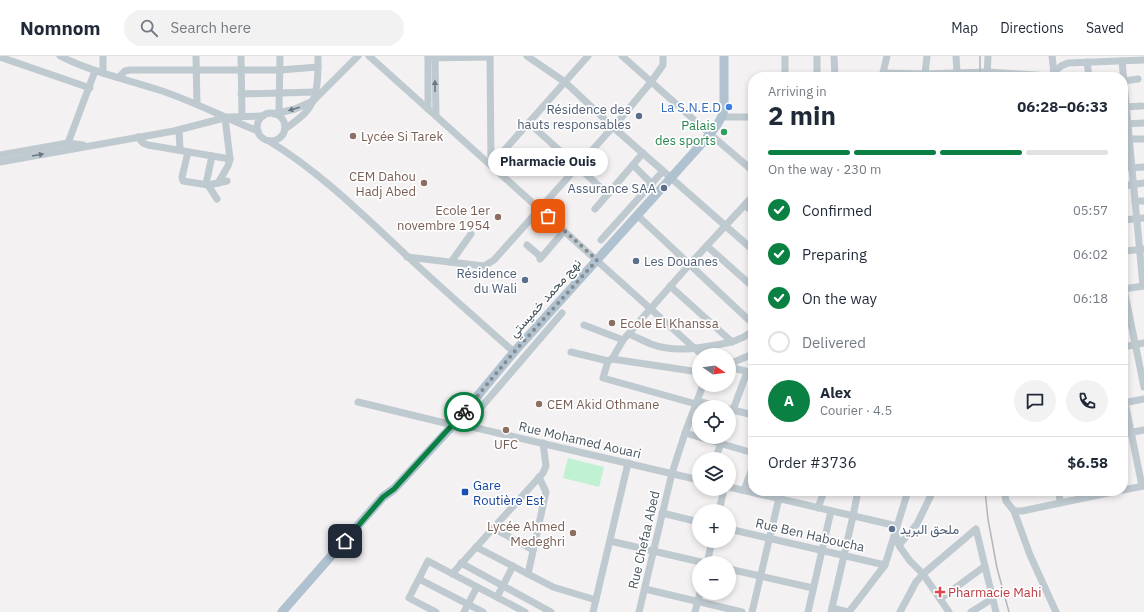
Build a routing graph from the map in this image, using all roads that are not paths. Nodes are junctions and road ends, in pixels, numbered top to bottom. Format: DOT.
graph roads {
  1 [pos="60,56"];
  2 [pos="102,56"];
  3 [pos="196,56"];
  4 [pos="242,56"];
  5 [pos="280,56"];
  6 [pos="318,56"];
  7 [pos="358,56"];
  8 [pos="369,56"];
  9 [pos="528,56"];
  10 [pos="588,56"];
  11 [pos="622,56"];
  12 [pos="663,56"];
  13 [pos="724,56"];
  14 [pos="785,56"];
  15 [pos="817,56"];
  16 [pos="834,56"];
  17 [pos="887,56"];
  18 [pos="927,56"];
  19 [pos="956,56"];
  20 [pos="988,56"];
  21 [pos="1052,56"];
  22 [pos="0,57"];
  23 [pos="431,57"];
  24 [pos="490,57"];
  25 [pos="1144,58"];
  26 [pos="1068,60"];
  27 [pos="1118,60"];
  28 [pos="1087,62"];
  29 [pos="318,68"];
  30 [pos="241,70"];
  31 [pos="280,70"];
  32 [pos="196,71"];
  33 [pos="99,72"];
  34 [pos="785,72"];
  35 [pos="817,72"];
  36 [pos="835,72"];
  37 [pos="884,72"];
  38 [pos="925,72"];
  39 [pos="957,72"];
  40 [pos="987,72"];
  41 [pos="1054,72"];
  42 [pos="1057,72"];
  43 [pos="1088,72"];
  44 [pos="1121,72"];
  45 [pos="119,77"];
  46 [pos="1138,79"];
  47 [pos="1128,80"];
  48 [pos="565,82"];
  49 [pos="651,82"];
  50 [pos="90,88"];
  51 [pos="315,92"];
  52 [pos="241,94"];
  53 [pos="279,94"];
  54 [pos="313,100"];
  55 [pos="197,104"];
  56 [pos="1142,106"];
  57 [pos="1128,107"];
  58 [pos="428,109"];
  59 [pos="276,113"];
  60 [pos="242,116"];
  61 [pos="263,116"];
  62 [pos="436,116"];
  63 [pos="722,117"];
  64 [pos="748,117"];
  65 [pos="227,118"];
  66 [pos="529,123"];
  67 [pos="1144,123"];
  68 [pos="1128,124"];
  69 [pos="613,127"];
  70 [pos="285,129"];
  71 [pos="179,130"];
  72 [pos="258,131"];
  73 [pos="710,134"];
  74 [pos="1128,136"];
  75 [pos="138,137"];
  76 [pos="280,138"];
  77 [pos="1144,139"];
  78 [pos="1129,140"];
  79 [pos="269,141"];
  80 [pos="68,143"];
  81 [pos="92,146"];
  82 [pos="180,150"];
  83 [pos="188,152"];
  84 [pos="643,153"];
  85 [pos="0,155"];
  86 [pos="292,155"];
  87 [pos="212,156"];
  88 [pos="230,158"];
  89 [pos="0,162"];
  90 [pos="491,165"];
  91 [pos="633,165"];
  92 [pos="577,167"];
  93 [pos="748,167"];
  94 [pos="1144,167"];
  95 [pos="1131,168"];
  96 [pos="663,171"];
  97 [pos="671,178"];
  98 [pos="227,181"];
  99 [pos="218,183"];
  100 [pos="1144,183"];
  101 [pos="207,184"];
  102 [pos="652,184"];
  103 [pos="1133,184"];
  104 [pos="1128,185"];
  105 [pos="608,194"];
  106 [pos="217,199"];
  107 [pos="1134,201"];
  108 [pos="1144,201"];
  109 [pos="748,202"];
  110 [pos="745,205"];
  111 [pos="748,208"];
  112 [pos="539,209"];
  113 [pos="595,209"];
  114 [pos="637,215"];
  115 [pos="1144,218"];
  116 [pos="1136,219"];
  117 [pos="1128,220"];
  118 [pos="726,226"];
  119 [pos="564,231"];
  120 [pos="471,234"];
  121 [pos="601,240"];
  122 [pos="527,245"];
  123 [pos="707,246"];
  124 [pos="748,246"];
  125 [pos="1142,249"];
  126 [pos="1128,250"];
  127 [pos="407,257"];
  128 [pos="597,260"];
  129 [pos="451,262"];
  130 [pos="689,265"];
  131 [pos="748,283"];
  132 [pos="670,286"];
  133 [pos="1143,286"];
  134 [pos="1128,288"];
  135 [pos="651,309"];
  136 [pos="1128,312"];
  137 [pos="562,313"];
  138 [pos="748,319"];
  139 [pos="584,324"];
  140 [pos="629,334"];
  141 [pos="748,335"];
  142 [pos="623,340"];
  143 [pos="732,342"];
  144 [pos="1144,343"];
  145 [pos="1135,344"];
  146 [pos="1128,346"];
  147 [pos="695,348"];
  148 [pos="701,348"];
  149 [pos="692,349"];
  150 [pos="514,352"];
  151 [pos="572,352"];
  152 [pos="748,356"];
  153 [pos="610,360"];
  154 [pos="736,361"];
  155 [pos="736,369"];
  156 [pos="692,371"];
  157 [pos="748,372"];
  158 [pos="748,376"];
  159 [pos="1144,387"];
  160 [pos="1144,399"];
  161 [pos="736,400"];
  162 [pos="692,401"];
  163 [pos="358,402"];
  164 [pos="1128,402"];
  165 [pos="736,411"];
  166 [pos="692,413"];
  167 [pos="748,414"];
  168 [pos="1128,420"];
  169 [pos="454,424"];
  170 [pos="466,425"];
  171 [pos="1144,430"];
  172 [pos="1131,432"];
  173 [pos="685,433"];
  174 [pos="1128,433"];
  175 [pos="692,435"];
  176 [pos="543,443"];
  177 [pos="722,444"];
  178 [pos="718,452"];
  179 [pos="748,452"];
  180 [pos="628,463"];
  181 [pos="672,473"];
  182 [pos="539,477"];
  183 [pos="692,478"];
  184 [pos="748,479"];
  185 [pos="1143,486"];
  186 [pos="736,488"];
  187 [pos="394,489"];
  188 [pos="1128,489"];
  189 [pos="744,490"];
  190 [pos="748,491"];
  191 [pos="769,496"];
  192 [pos="782,496"];
  193 [pos="822,496"];
  194 [pos="857,496"];
  195 [pos="906,496"];
  196 [pos="931,496"];
  197 [pos="1005,496"];
  198 [pos="1059,496"];
  199 [pos="1079,496"];
  200 [pos="781,499"];
  201 [pos="1060,502"];
  202 [pos="818,508"];
  203 [pos="831,511"];
  204 [pos="1014,511"];
  205 [pos="662,513"];
  206 [pos="853,516"];
  207 [pos="692,520"];
  208 [pos="493,528"];
  209 [pos="896,529"];
  210 [pos="736,531"];
  211 [pos="770,538"];
  212 [pos="610,541"];
  213 [pos="899,545"];
  214 [pos="476,547"];
  215 [pos="533,550"];
  216 [pos="822,550"];
  217 [pos="654,551"];
  218 [pos="844,556"];
  219 [pos="692,560"];
  220 [pos="461,563"];
  221 [pos="885,565"];
  222 [pos="513,566"];
  223 [pos="985,566"];
  224 [pos="736,570"];
  225 [pos="452,574"];
  226 [pos="528,574"];
  227 [pos="923,574"];
  228 [pos="761,576"];
  229 [pos="419,579"];
  230 [pos="503,585"];
  231 [pos="477,587"];
  232 [pos="813,588"];
  233 [pos="645,589"];
  234 [pos="497,597"];
  235 [pos="940,599"];
  236 [pos="992,599"];
  237 [pos="596,600"];
  238 [pos="698,602"];
  239 [pos="468,604"];
  240 [pos="831,610"];
  241 [pos="282,612"];
  242 [pos="290,612"];
  243 [pos="436,612"];
  244 [pos="464,612"];
  245 [pos="483,612"];
  246 [pos="525,612"];
  247 [pos="551,612"];
  248 [pos="593,612"];
  249 [pos="639,612"];
  250 [pos="695,612"];
  251 [pos="742,612"];
  252 [pos="752,612"];
  253 [pos="808,612"];
  254 [pos="848,612"];
  255 [pos="900,612"];
  256 [pos="949,612"];
  257 [pos="972,612"];
  258 [pos="996,612"];
  259 [pos="1056,612"];
  1 -- 33 [label="street"];
  2 -- 33 [label="street"];
  3 -- 32 [label="street"];
  4 -- 30 [label="street"];
  5 -- 31 [label="street"];
  6 -- 29 [label="street"];
  7 -- 54 [label="street"];
  8 -- 58 [label="street"];
  9 -- 48 [label="street"];
  10 -- 48 [label="street"];
  11 -- 49 [label="street"];
  12 -- 49 [label="street"];
  13 -- 63 [label="main road, نهج محمد خميستي"];
  14 -- 34 [label="street"];
  15 -- 35 [label="street"];
  16 -- 36 [label="street"];
  17 -- 37 [label="street"];
  18 -- 38 [label="street"];
  19 -- 39 [label="street"];
  20 -- 40 [label="street"];
  21 -- 41 [label="street"];
  22 -- 50 [label="street"];
  23 -- 24 [label="street"];
  23 -- 58 [label="street"];
  62 -- 23 [label="street, one-way"];
  24 -- 90 [label="street"];
  25 -- 27 [label="street"];
  26 -- 28 [label="street"];
  26 -- 42 [label="street"];
  27 -- 28 [label="street"];
  27 -- 44 [label="street"];
  28 -- 43 [label="street"];
  29 -- 31 [label="street"];
  29 -- 51 [label="street"];
  30 -- 31 [label="street"];
  30 -- 32 [label="street"];
  30 -- 52 [label="street"];
  31 -- 53 [label="street"];
  32 -- 45 [label="street"];
  32 -- 55 [label="street"];
  33 -- 45 [label="street"];
  33 -- 50 [label="street"];
  45 -- 55 [label="street"];
  46 -- 47 [label="street"];
  48 -- 66 [label="street"];
  48 -- 69 [label="street"];
  49 -- 69 [label="street"];
  49 -- 73 [label="street"];
  50 -- 80 [label="street"];
  51 -- 53 [label="street"];
  51 -- 54 [label="street"];
  52 -- 53 [label="street"];
  52 -- 60 [label="street"];
  53 -- 59 [label="street"];
  54 -- 59 [label="street, one-way"];
  54 -- 70 [label="street"];
  55 -- 65 [label="street"];
  56 -- 57 [label="street"];
  58 -- 62 [label="street"];
  59 -- 61 [label="street"];
  59 -- 70 [label="street"];
  60 -- 61 [label="street"];
  60 -- 65 [label="street"];
  61 -- 72 [label="street"];
  62 -- 90 [label="street"];
  63 -- 64 [label="street"];
  63 -- 73 [label="main road, نهج محمد خميستي"];
  65 -- 71 [label="street"];
  65 -- 72 [label="street"];
  65 -- 88 [label="street"];
  66 -- 90 [label="street"];
  66 -- 92 [label="street"];
  67 -- 68 [label="street"];
  69 -- 84 [label="street"];
  69 -- 92 [label="street"];
  70 -- 76 [label="street"];
  71 -- 75 [label="street"];
  71 -- 82 [label="street"];
  72 -- 79 [label="street"];
  73 -- 93 [label="street"];
  73 -- 97 [label="main road, نهج محمد خميستي"];
  74 -- 78 [label="street"];
  75 -- 81 [label="street"];
  75 -- 82 [label="street"];
  76 -- 79 [label="street"];
  76 -- 86 [label="street"];
  77 -- 78 [label="street"];
  78 -- 95 [label="street"];
  79 -- 86 [label="street"];
  80 -- 81 [label="street"];
  80 -- 85 [label="street"];
  89 -- 81 [label="street, one-way"];
  82 -- 83 [label="street"];
  83 -- 87 [label="street"];
  83 -- 101 [label="street"];
  84 -- 91 [label="street"];
  84 -- 96 [label="street"];
  86 -- 127 [label="street"];
  87 -- 88 [label="street"];
  87 -- 101 [label="street"];
  88 -- 99 [label="street"];
  90 -- 112 [label="street"];
  91 -- 102 [label="street"];
  91 -- 105 [label="street"];
  92 -- 105 [label="street"];
  92 -- 112 [label="street"];
  94 -- 95 [label="street"];
  95 -- 103 [label="street"];
  96 -- 97 [label="street"];
  96 -- 102 [label="street"];
  97 -- 114 [label="main road, نهج محمد خميستي"];
  97 -- 118 [label="street"];
  98 -- 99 [label="street"];
  99 -- 101 [label="street"];
  100 -- 103 [label="street"];
  101 -- 106 [label="street"];
  102 -- 121 [label="street"];
  103 -- 104 [label="street"];
  103 -- 107 [label="street"];
  105 -- 113 [label="street"];
  107 -- 108 [label="street"];
  107 -- 116 [label="street"];
  109 -- 110 [label="street"];
  110 -- 111 [label="street"];
  110 -- 118 [label="street"];
  112 -- 119 [label="street"];
  112 -- 129 [label="street"];
  114 -- 128 [label="main road, نهج محمد خميستي"];
  114 -- 130 [label="street"];
  115 -- 116 [label="street"];
  116 -- 117 [label="street"];
  116 -- 125 [label="street"];
  118 -- 123 [label="street"];
  118 -- 124 [label="street"];
  119 -- 122 [label="street"];
  119 -- 128 [label="street"];
  120 -- 129 [label="street"];
  123 -- 130 [label="street"];
  123 -- 131 [label="street"];
  125 -- 126 [label="street"];
  125 -- 133 [label="street"];
  127 -- 129 [label="street"];
  127 -- 150 [label="street"];
  128 -- 135 [label="street"];
  128 -- 150 [label="main road, نهج محمد خميستي"];
  130 -- 132 [label="street"];
  130 -- 138 [label="street"];
  132 -- 135 [label="street"];
  132 -- 143 [label="street"];
  133 -- 134 [label="street"];
  135 -- 140 [label="street"];
  135 -- 147 [label="street"];
  136 -- 145 [label="street"];
  137 -- 170 [label="street"];
  139 -- 142 [label="street"];
  140 -- 142 [label="street"];
  140 -- 149 [label="street"];
  141 -- 143 [label="street"];
  142 -- 153 [label="street"];
  143 -- 148 [label="street"];
  144 -- 145 [label="street"];
  145 -- 146 [label="street"];
  145 -- 159 [label="street"];
  150 -- 169 [label="main road, نهج محمد خميستي"];
  151 -- 153 [label="street"];
  152 -- 154 [label="street"];
  153 -- 156 [label="street"];
  153 -- 162 [label="street"];
  155 -- 157 [label="street"];
  158 -- 161 [label="street"];
  160 -- 164 [label="street"];
  163 -- 169 [label="street, Rue Mohamed Aouari"];
  165 -- 167 [label="street"];
  166 -- 173 [label="street, Rue Chefaa Abed"];
  168 -- 172 [label="street"];
  169 -- 170 [label="street, Rue Mohamed Aouari"];
  169 -- 187 [label="main road, نهج محمد خميستي"];
  170 -- 176 [label="street, Rue Mohamed Aouari"];
  171 -- 172 [label="street"];
  172 -- 174 [label="street"];
  172 -- 185 [label="street"];
  173 -- 175 [label="street"];
  173 -- 181 [label="street, Rue Chefaa Abed"];
  176 -- 180 [label="street, Rue Mohamed Aouari"];
  176 -- 182 [label="street"];
  177 -- 178 [label="street"];
  177 -- 179 [label="street"];
  180 -- 181 [label="street, Rue Mohamed Aouari"];
  180 -- 212 [label="street"];
  181 -- 183 [label="street, Rue Mohamed Aouari"];
  181 -- 205 [label="street, Rue Chefaa Abed"];
  182 -- 208 [label="street"];
  182 -- 215 [label="street"];
  184 -- 189 [label="street"];
  185 -- 188 [label="street"];
  186 -- 189 [label="street"];
  187 -- 241 [label="main road"];
  187 -- 242 [label="main road"];
  189 -- 190 [label="street"];
  191 -- 200 [label="street"];
  192 -- 200 [label="street"];
  193 -- 202 [label="street"];
  194 -- 206 [label="street"];
  195 -- 209 [label="street"];
  196 -- 213 [label="street"];
  197 -- 204 [label="street"];
  198 -- 201 [label="street"];
  199 -- 201 [label="street"];
  200 -- 202 [label="street"];
  200 -- 211 [label="street"];
  201 -- 204 [label="street"];
  202 -- 203 [label="street"];
  203 -- 206 [label="street"];
  203 -- 216 [label="street"];
  204 -- 259 [label="street"];
  205 -- 207 [label="street"];
  205 -- 217 [label="street, Rue Chefaa Abed"];
  206 -- 209 [label="street"];
  206 -- 218 [label="street"];
  208 -- 214 [label="street"];
  208 -- 215 [label="street"];
  209 -- 213 [label="street"];
  209 -- 221 [label="street"];
  210 -- 211 [label="street, Rue Ben Haboucha"];
  211 -- 216 [label="street, Rue Ben Haboucha"];
  211 -- 228 [label="street"];
  212 -- 217 [label="street"];
  212 -- 237 [label="street"];
  213 -- 227 [label="street"];
  214 -- 220 [label="street"];
  214 -- 222 [label="street"];
  215 -- 226 [label="street"];
  216 -- 218 [label="street, Rue Ben Haboucha"];
  216 -- 232 [label="street"];
  217 -- 219 [label="street"];
  217 -- 233 [label="street, Rue Chefaa Abed"];
  218 -- 221 [label="street, Rue Ben Haboucha"];
  218 -- 240 [label="street"];
  220 -- 225 [label="street"];
  220 -- 230 [label="street"];
  221 -- 254 [label="street"];
  222 -- 226 [label="street"];
  222 -- 230 [label="street"];
  223 -- 227 [label="street"];
  223 -- 235 [label="street"];
  223 -- 236 [label="street"];
  224 -- 228 [label="street"];
  225 -- 229 [label="street"];
  225 -- 231 [label="street"];
  226 -- 237 [label="street"];
  227 -- 235 [label="street"];
  227 -- 255 [label="street"];
  228 -- 232 [label="street"];
  228 -- 252 [label="street"];
  229 -- 239 [label="street"];
  229 -- 243 [label="street"];
  230 -- 234 [label="street"];
  230 -- 247 [label="street"];
  231 -- 234 [label="street"];
  231 -- 239 [label="street"];
  232 -- 253 [label="street"];
  233 -- 238 [label="street"];
  233 -- 249 [label="street, Rue Chefaa Abed"];
  234 -- 246 [label="street"];
  235 -- 256 [label="street"];
  236 -- 257 [label="street"];
  236 -- 258 [label="street"];
  237 -- 248 [label="street"];
  238 -- 250 [label="street"];
  238 -- 251 [label="street"];
  239 -- 244 [label="street"];
  239 -- 245 [label="street"];
  240 -- 254 [label="street"];
}
